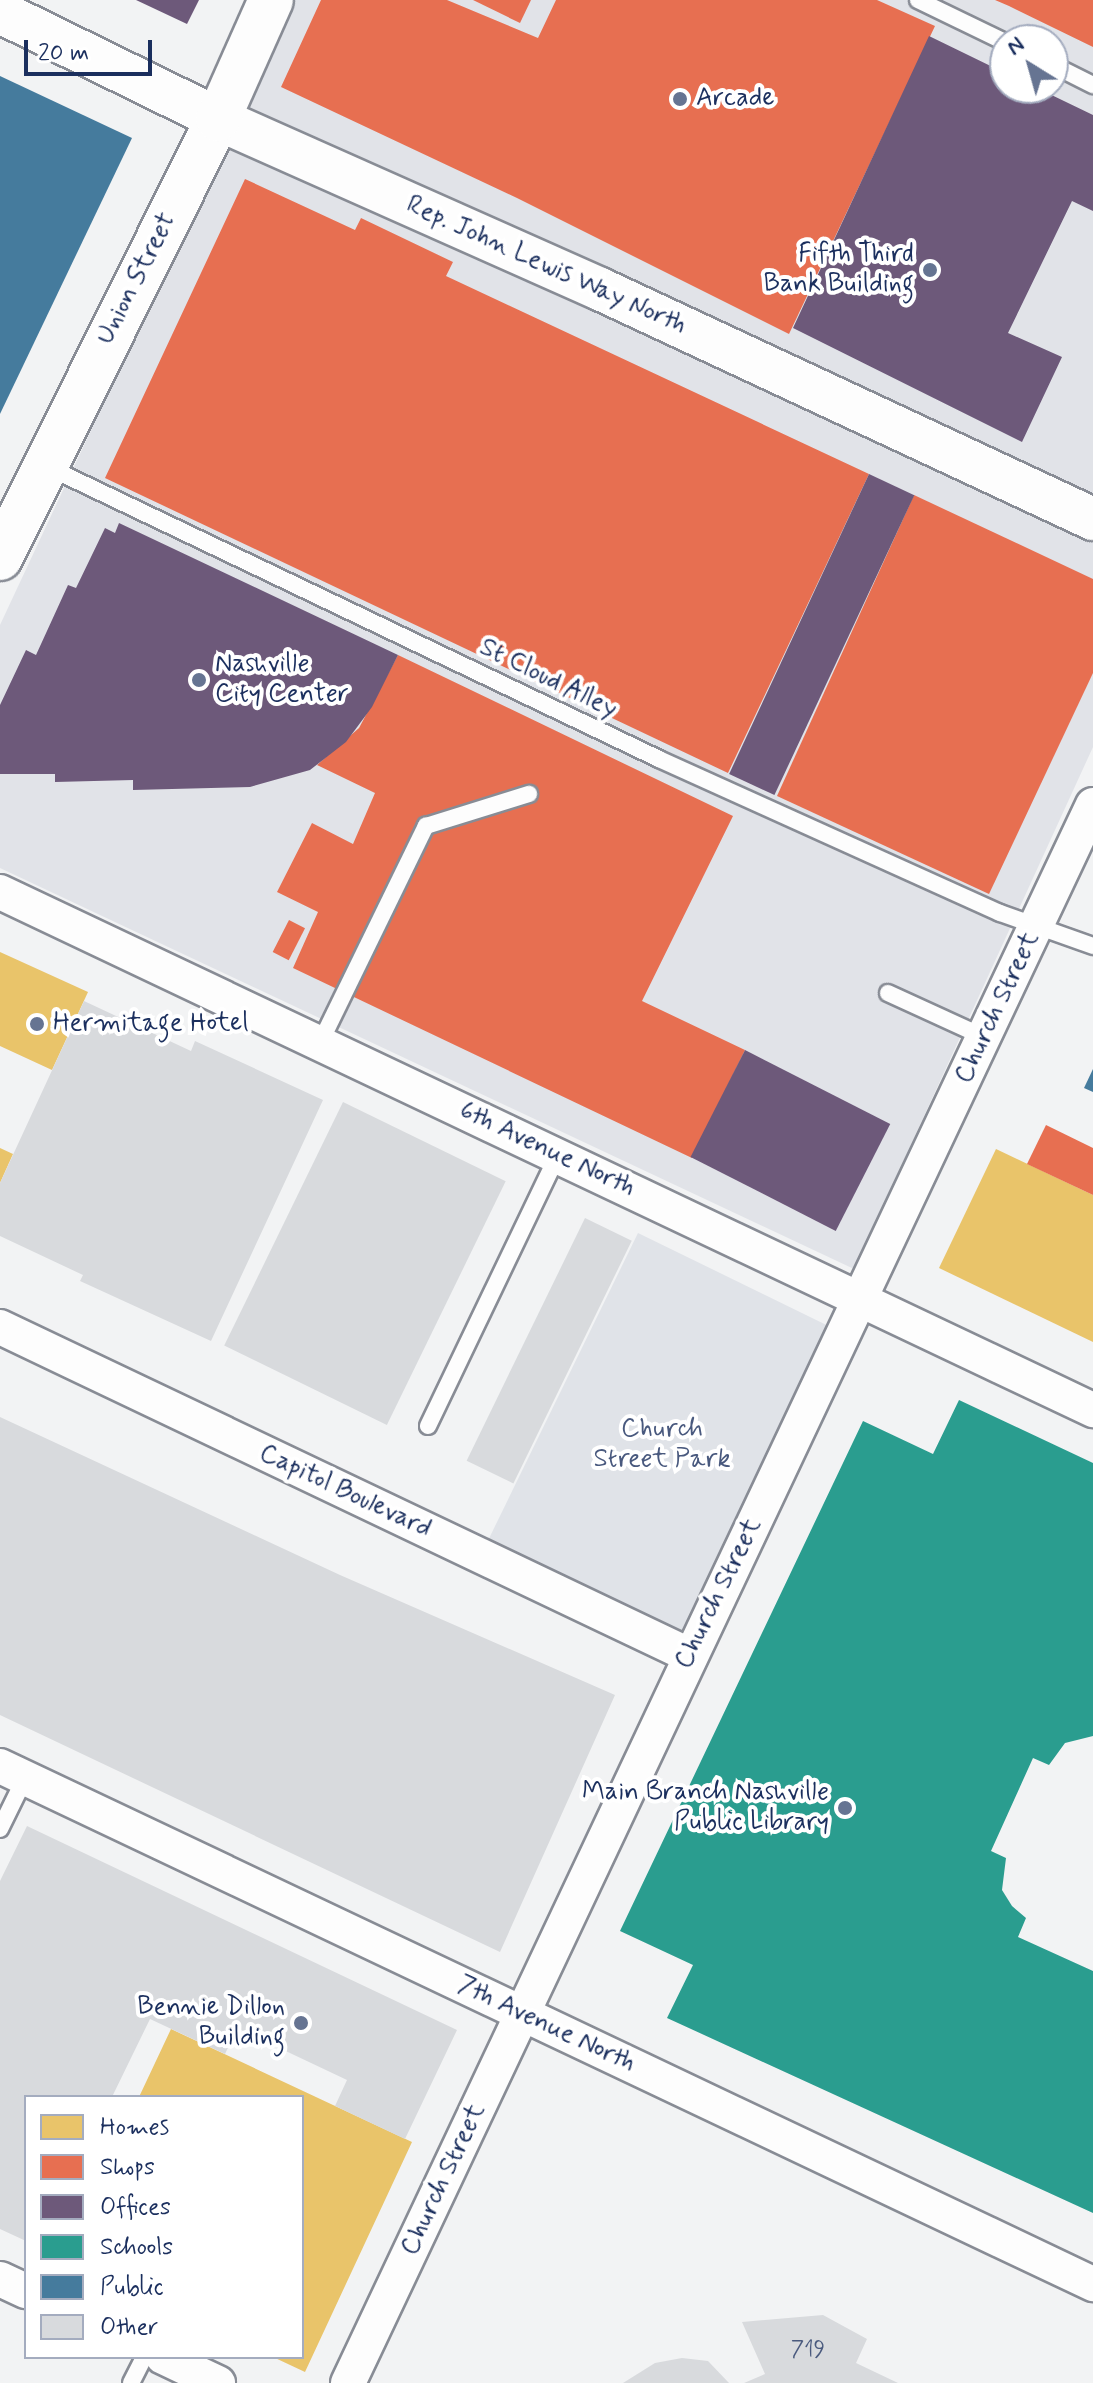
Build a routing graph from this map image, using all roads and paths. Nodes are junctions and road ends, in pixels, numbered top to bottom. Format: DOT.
graph roads {
  1 [pos="271,0"];
  2 [pos="918,0"];
  3 [pos="0,12"];
  4 [pos="989,34"];
  5 [pos="1069,73"];
  6 [pos="1093,85"];
  7 [pos="218,119"];
  8 [pos="44,464"];
  9 [pos="1093,519"];
  10 [pos="0,558"];
  11 [pos="529,794"];
  12 [pos="1093,805"];
  13 [pos="0,892"];
  14 [pos="1036,926"];
  15 [pos="1093,946"];
  16 [pos="888,993"];
  17 [pos="984,1037"];
  18 [pos="320,1043"];
  19 [pos="558,1155"];
  20 [pos="862,1299"];
  21 [pos="0,1327"];
  22 [pos="1093,1410"];
  23 [pos="428,1426"];
  24 [pos="689,1655"];
  25 [pos="13,1772"];
  26 [pos="0,1829"];
  27 [pos="523,2014"];
  28 [pos="0,2279"];
  29 [pos="1093,2284"];
  30 [pos="24,2290"];
  31 [pos="143,2359"];
  32 [pos="167,2359"];
  33 [pos="131,2383"];
  34 [pos="218,2383"];
  35 [pos="348,2383"];
  1 -- 7 [label="main road, Union Street"];
  2 -- 4 [label="lane"];
  3 -- 7 [label="street, Rep. John Lewis Way North"];
  5 -- 6 [label="lane"];
  7 -- 8 [label="main road, Union Street"];
  7 -- 9 [label="street, Rep. John Lewis Way North"];
  8 -- 10 [label="main road, Union Street"];
  8 -- 14 [label="lane, St Cloud Alley"];
  11 -- 18 [label="lane"];
  12 -- 14 [label="street, Church Street"];
  13 -- 18 [label="street, 6th Avenue North"];
  14 -- 15 [label="lane, St Cloud Alley"];
  14 -- 17 [label="street, Church Street"];
  16 -- 17 [label="lane"];
  17 -- 20 [label="street, Church Street"];
  18 -- 19 [label="street, 6th Avenue North"];
  19 -- 20 [label="street, 6th Avenue North"];
  19 -- 23 [label="lane"];
  20 -- 22 [label="street, 6th Avenue North"];
  20 -- 24 [label="street, Church Street"];
  21 -- 24 [label="street, Capitol Boulevard"];
  24 -- 27 [label="street, Church Street"];
  25 -- 26 [label="lane"];
  25 -- 27 [label="street, 7th Avenue North"];
  27 -- 29 [label="street, 7th Avenue North"];
  27 -- 35 [label="street, Church Street"];
  28 -- 30 [label="street"];
  31 -- 33 [label="lane"];
  32 -- 34 [label="street"];
}
